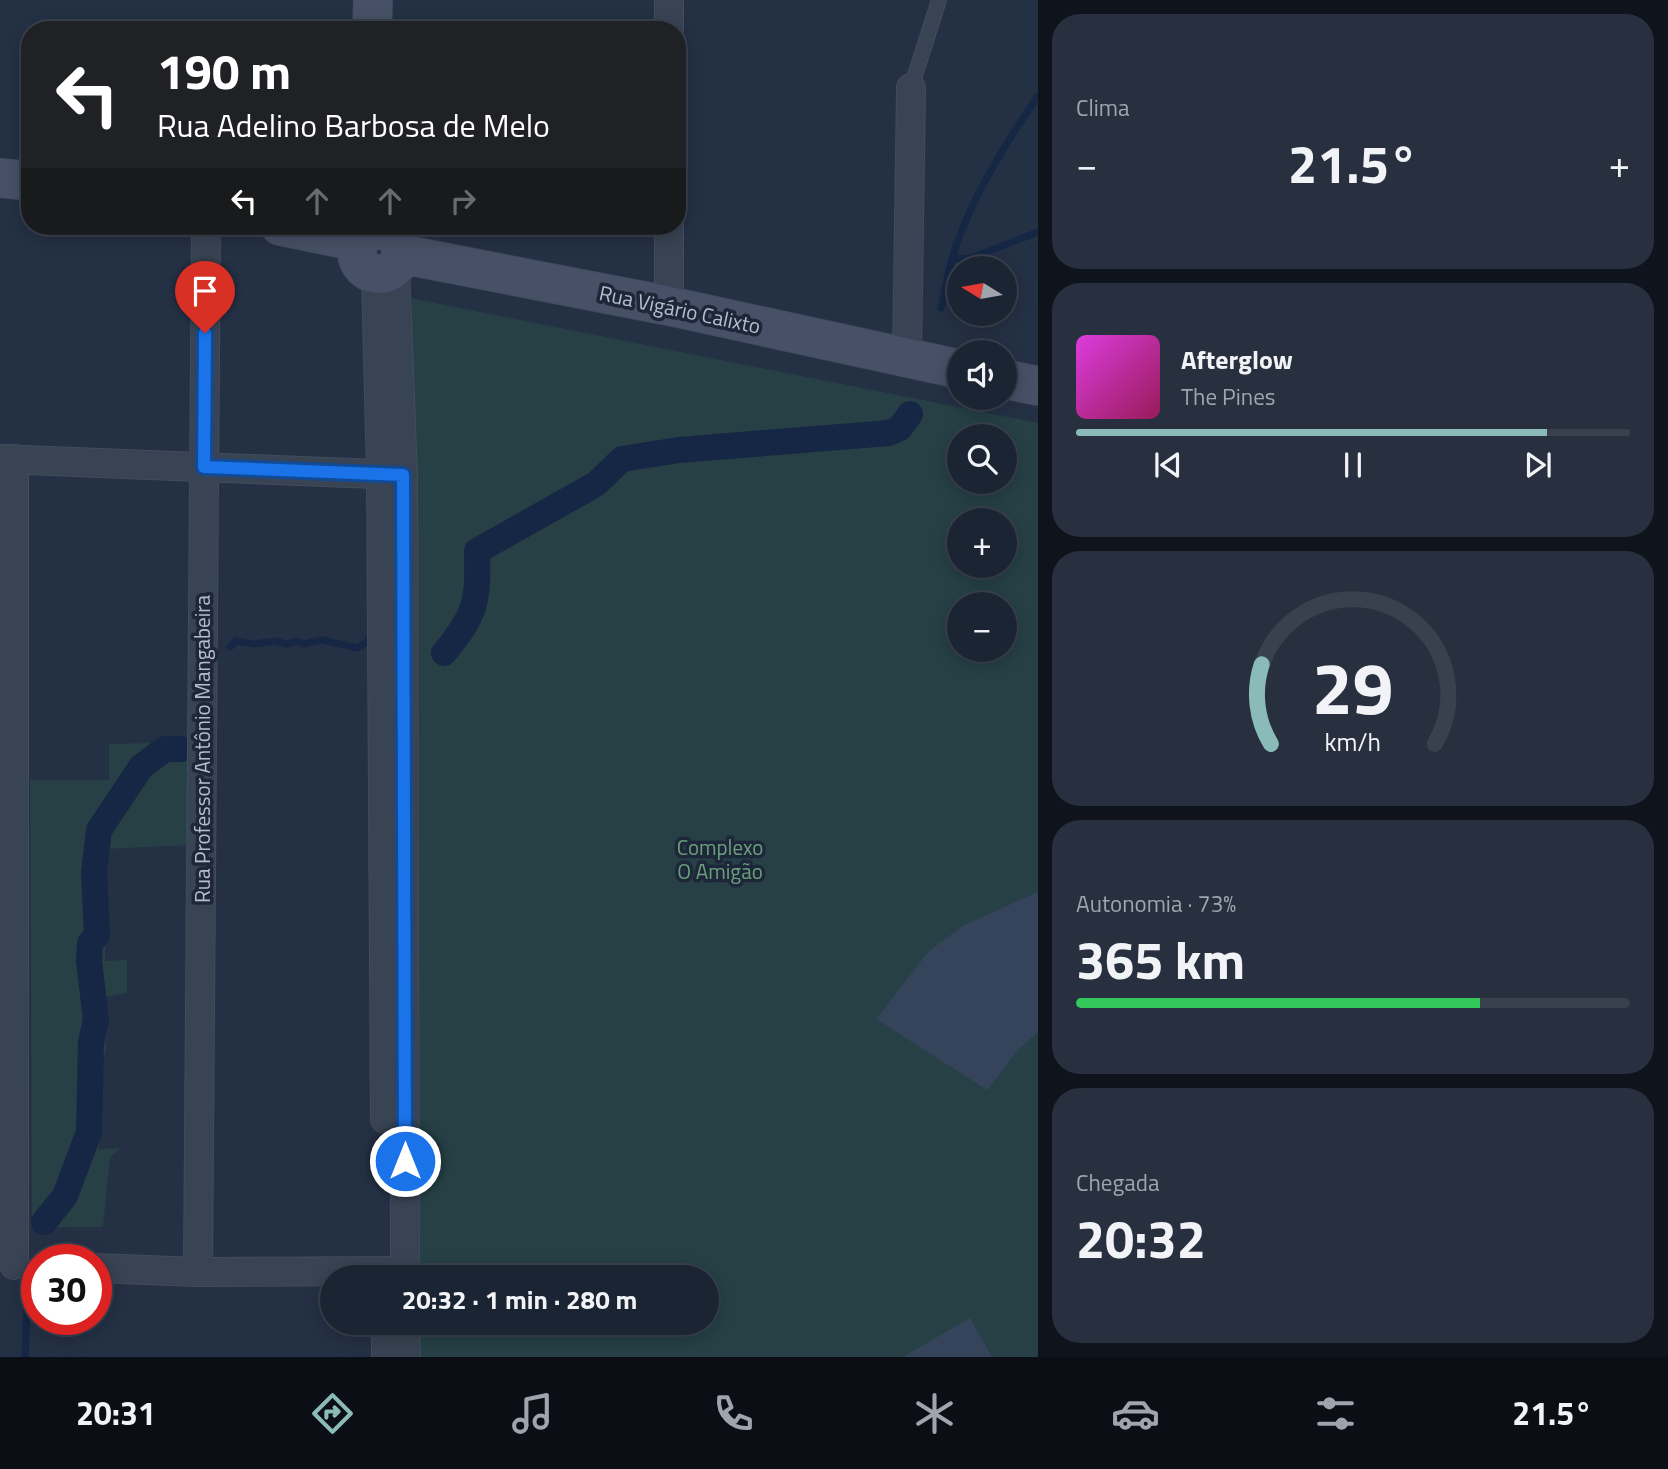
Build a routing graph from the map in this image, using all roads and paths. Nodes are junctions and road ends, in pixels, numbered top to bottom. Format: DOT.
graph roads {
  1 [pos="373,0"];
  2 [pos="398,0"];
  3 [pos="668,0"];
  4 [pos="939,0"];
  5 [pos="372,21"];
  6 [pos="398,21"];
  7 [pos="669,21"];
  8 [pos="911,88"];
  9 [pos="0,178"];
  10 [pos="21,180"];
  11 [pos="206,235"];
  12 [pos="328,235"];
  13 [pos="669,235"];
  14 [pos="382,245"];
  15 [pos="669,306"];
  16 [pos="907,358"];
  17 [pos="947,366"];
  18 [pos="1017,382"];
  19 [pos="1038,386"];
  20 [pos="7,459"];
  21 [pos="204,467"];
  22 [pos="392,474"];
  23 [pos="17,1265"];
  24 [pos="396,1265"];
  25 [pos="112,1269"];
  26 [pos="198,1272"];
  27 [pos="320,1273"];
  28 [pos="386,1335"];
  29 [pos="405,1335"];
  30 [pos="386,1357"];
  31 [pos="406,1357"];
  1 -- 5 [label="main road"];
  2 -- 6 [label="main road"];
  3 -- 7 [label="street"];
  4 -- 8 [label="lane"];
  8 -- 16 [label="street"];
  9 -- 10 [label="main road"];
  11 -- 21 [label="street, Rua Professor Antônio Mangabeira"];
  12 -- 14 [label="main road, Rua Vigário Calixto"];
  13 -- 15 [label="street"];
  14 -- 15 [label="main road, Rua Vigário Calixto"];
  14 -- 22 [label="street"];
  15 -- 16 [label="main road, Rua Vigário Calixto"];
  16 -- 17 [label="main road, Rua Vigário Calixto"];
  18 -- 19 [label="main road"];
  20 -- 21 [label="street"];
  20 -- 23 [label="street"];
  21 -- 22 [label="street"];
  21 -- 26 [label="street, Rua Professor Antônio Mangabeira"];
  22 -- 24 [label="street"];
  25 -- 26 [label="street"];
  26 -- 27 [label="street"];
  28 -- 30 [label="street"];
  29 -- 31 [label="street"];
}
